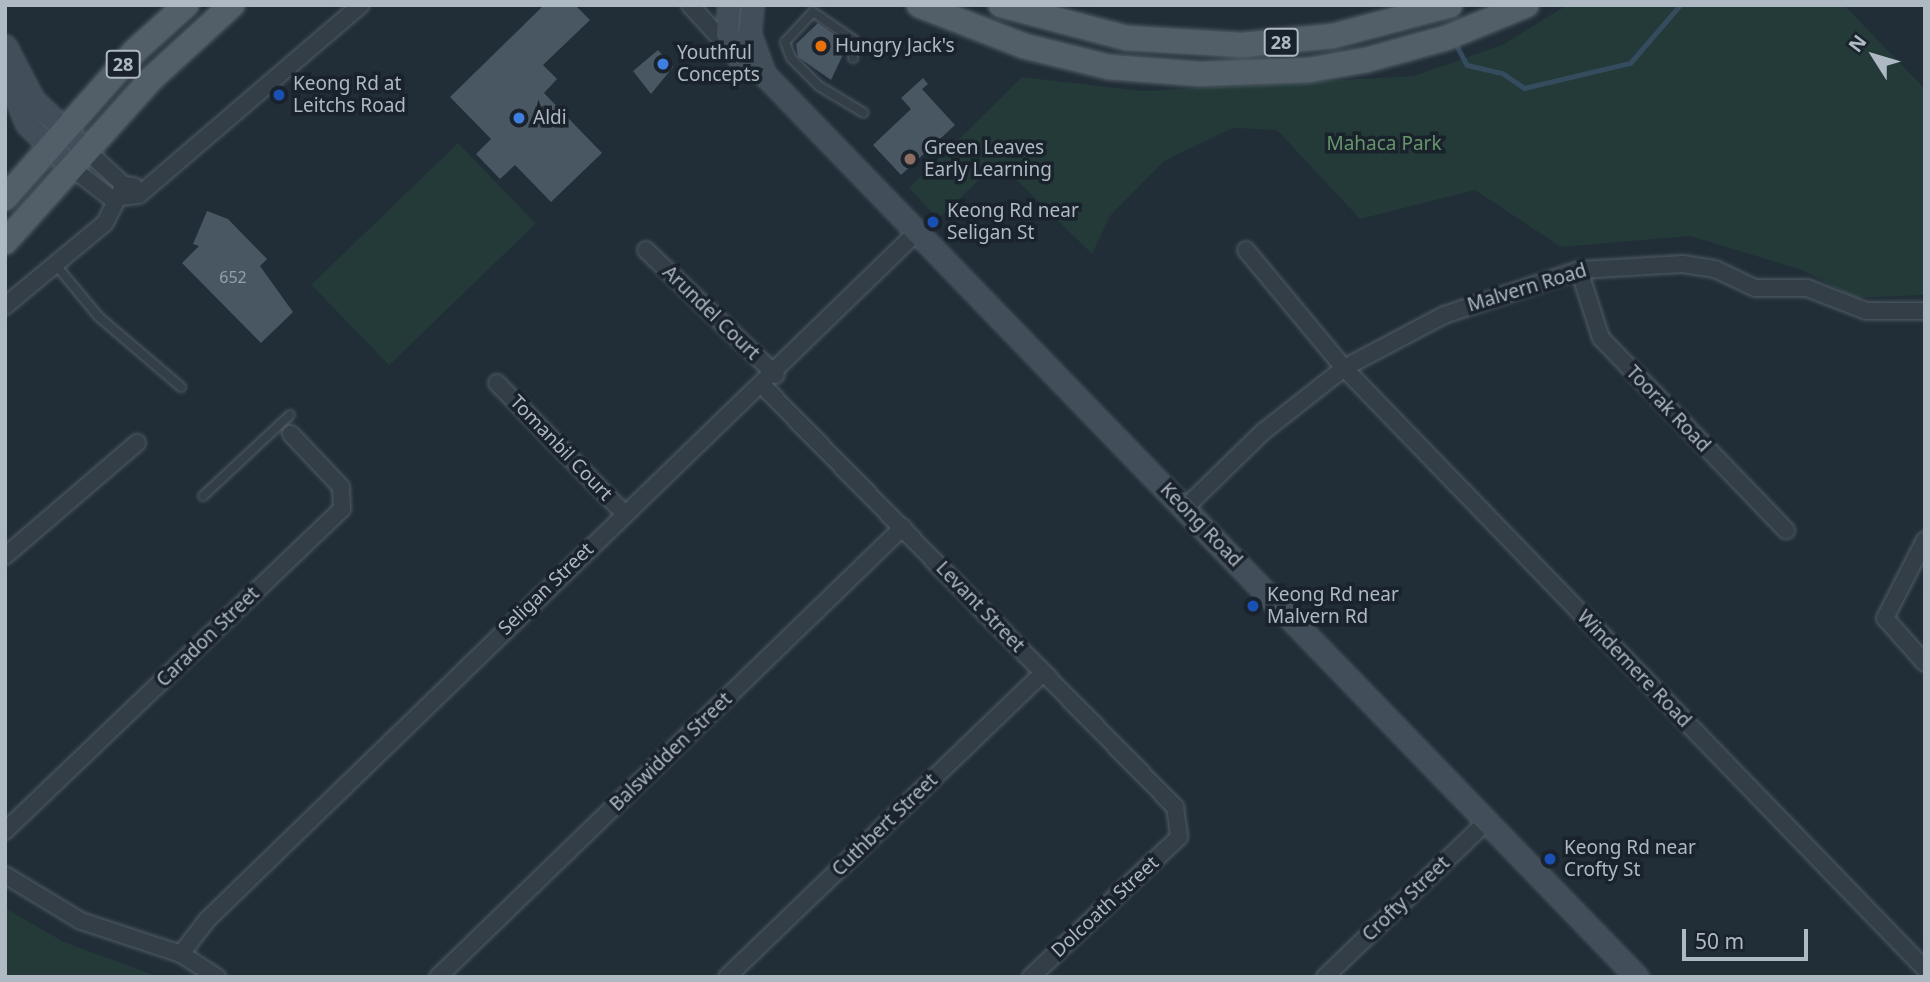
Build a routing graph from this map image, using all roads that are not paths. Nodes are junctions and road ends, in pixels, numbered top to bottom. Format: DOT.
graph roads {
  1 [pos="186,5"];
  2 [pos="232,5"];
  3 [pos="361,5"];
  4 [pos="691,5"];
  5 [pos="919,5"];
  6 [pos="1001,5"];
  7 [pos="1450,5"];
  8 [pos="1527,5"];
  9 [pos="727,12"];
  10 [pos="750,14"];
  11 [pos="1152,41"];
  12 [pos="5,46"];
  13 [pos="734,55"];
  14 [pos="853,58"];
  15 [pos="5,71"];
  16 [pos="1150,71"];
  17 [pos="764,74"];
  18 [pos="864,113"];
  19 [pos="56,137"];
  20 [pos="79,160"];
  21 [pos="121,192"];
  22 [pos="5,198"];
  23 [pos="918,232"];
  24 [pos="5,242"];
  25 [pos="646,250"];
  26 [pos="1246,250"];
  27 [pos="55,264"];
  28 [pos="1579,270"];
  29 [pos="5,306"];
  30 [pos="1925,311"];
  31 [pos="1343,368"];
  32 [pos="776,375"];
  33 [pos="498,383"];
  34 [pos="181,387"];
  35 [pos="764,387"];
  36 [pos="290,415"];
  37 [pos="286,429"];
  38 [pos="137,443"];
  39 [pos="203,496"];
  40 [pos="1185,508"];
  41 [pos="624,513"];
  42 [pos="903,527"];
  43 [pos="1786,530"];
  44 [pos="1925,540"];
  45 [pos="5,556"];
  46 [pos="1925,663"];
  47 [pos="1043,673"];
  48 [pos="1487,821"];
  49 [pos="5,831"];
  50 [pos="1179,837"];
  51 [pos="5,875"];
  52 [pos="181,954"];
  53 [pos="1925,969"];
  54 [pos="217,977"];
  55 [pos="439,977"];
  56 [pos="727,977"];
  57 [pos="1031,977"];
  58 [pos="1325,977"];
  59 [pos="1637,977"];
  1 -- 19 [label="main road, 28"];
  2 -- 20 [label="main road, 28"];
  3 -- 21 [label="street"];
  4 -- 9 [label="street, Keong Road"];
  4 -- 13 [label="street, Keong Road"];
  5 -- 16 [label="main road, 28"];
  6 -- 11 [label="main road, 28"];
  7 -- 11 [label="main road, 28"];
  8 -- 16 [label="main road, 28"];
  9 -- 10 [label="street, Keong Road"];
  9 -- 13 [label="street"];
  10 -- 17 [label="street, Keong Road"];
  11 -- 16 [label="main road"];
  12 -- 19 [label="street"];
  13 -- 17 [label="street, Keong Road"];
  14 -- 18 [label="lane"];
  15 -- 19 [label="street"];
  17 -- 23 [label="street, Keong Road"];
  19 -- 20 [label="street"];
  19 -- 22 [label="main road, 28"];
  20 -- 21 [label="street"];
  20 -- 24 [label="main road, 28"];
  21 -- 27 [label="street"];
  23 -- 32 [label="street, Seligan Street"];
  23 -- 40 [label="street, Keong Road"];
  25 -- 32 [label="street, Arundel Court"];
  26 -- 31 [label="street, Windemere Road"];
  27 -- 29 [label="street"];
  27 -- 34 [label="lane"];
  28 -- 30 [label="street, Malvern Road"];
  28 -- 31 [label="street, Malvern Road"];
  28 -- 43 [label="street, Toorak Road"];
  31 -- 40 [label="street, Malvern Road"];
  31 -- 53 [label="street, Windemere Road"];
  32 -- 35 [label="street, Seligan Street"];
  33 -- 41 [label="street, Tomanbil Court"];
  35 -- 41 [label="street, Seligan Street"];
  35 -- 42 [label="street, Levant Street"];
  36 -- 37 [label="lane"];
  37 -- 39 [label="lane"];
  37 -- 49 [label="street, Caradon Street"];
  38 -- 45 [label="street"];
  40 -- 48 [label="street, Keong Road"];
  41 -- 52 [label="street, Seligan Street"];
  42 -- 47 [label="street, Levant Street"];
  42 -- 55 [label="street, Balswidden Street"];
  44 -- 46 [label="street"];
  47 -- 50 [label="street, Levant Street"];
  47 -- 56 [label="street, Cuthbert Street"];
  48 -- 58 [label="street, Crofty Street"];
  48 -- 59 [label="street, Keong Road"];
  50 -- 57 [label="street, Dolcoath Street"];
  51 -- 52 [label="street"];
  52 -- 54 [label="street"];
}
